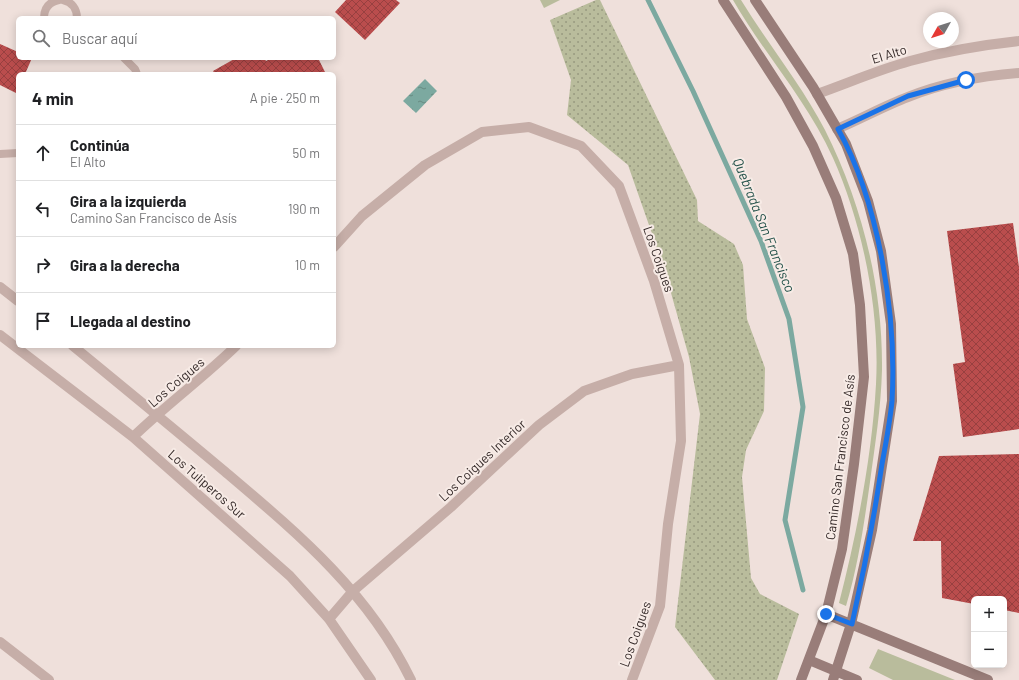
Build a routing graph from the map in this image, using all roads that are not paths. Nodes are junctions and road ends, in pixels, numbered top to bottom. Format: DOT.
graph roads {
  1 [pos="59,0"];
  2 [pos="63,0"];
  3 [pos="723,0"];
  4 [pos="755,0"];
  5 [pos="44,16"];
  6 [pos="77,16"];
  7 [pos="1019,41"];
  8 [pos="126,60"];
  9 [pos="136,72"];
  10 [pos="1019,73"];
  11 [pos="817,94"];
  12 [pos="838,129"];
  13 [pos="16,153"];
  14 [pos="0,154"];
  15 [pos="336,245"];
  16 [pos="0,287"];
  17 [pos="16,299"];
  18 [pos="0,335"];
  19 [pos="16,347"];
  20 [pos="17,348"];
  21 [pos="75,348"];
  22 [pos="234,348"];
  23 [pos="679,365"];
  24 [pos="157,414"];
  25 [pos="133,437"];
  26 [pos="353,591"];
  27 [pos="826,614"];
  28 [pos="329,619"];
  29 [pos="852,624"];
  30 [pos="0,642"];
  31 [pos="809,660"];
  32 [pos="834,676"];
  33 [pos="49,680"];
  34 [pos="371,680"];
  35 [pos="411,680"];
  36 [pos="632,680"];
  37 [pos="801,680"];
  38 [pos="857,680"];
  39 [pos="988,680"];
  1 -- 5 [label="lane"];
  2 -- 6 [label="lane"];
  3 -- 27 [label="main road, Camino San Francisco de Asís"];
  4 -- 11 [label="main road"];
  7 -- 11 [label="street, El Alto"];
  8 -- 9 [label="lane"];
  10 -- 12 [label="street"];
  11 -- 12 [label="main road"];
  12 -- 29 [label="main road"];
  13 -- 14 [label="lane"];
  15 -- 23 [label="street, Los Coigues"];
  16 -- 17 [label="street"];
  18 -- 19 [label="street, Los Tuliperos Sur"];
  20 -- 25 [label="street, Los Tuliperos Sur"];
  21 -- 24 [label="street, Los Tuliperos Sur"];
  22 -- 24 [label="street, Los Coigues"];
  23 -- 26 [label="street, Los Coigues Interior"];
  23 -- 36 [label="street, Los Coigues"];
  24 -- 25 [label="street, Los Coigues"];
  24 -- 26 [label="street, Los Tuliperos Sur"];
  25 -- 28 [label="street, Los Tuliperos Sur"];
  26 -- 28 [label="street, Los Coigues Interior"];
  26 -- 35 [label="street, Los Tuliperos Sur"];
  27 -- 29 [label="main road"];
  27 -- 31 [label="main road, Camino San Francisco de Asís"];
  28 -- 34 [label="street, Los Tuliperos Sur"];
  29 -- 32 [label="main road"];
  29 -- 39 [label="main road"];
  30 -- 33 [label="street"];
  31 -- 32 [label="main road"];
  31 -- 37 [label="main road, Camino San Francisco de Asís"];
  32 -- 38 [label="main road"];
}
